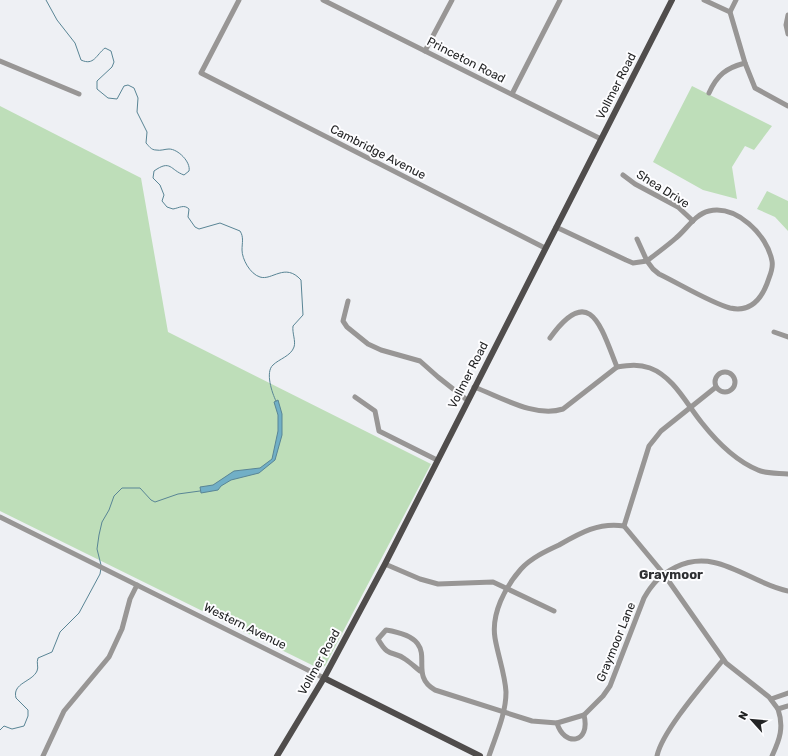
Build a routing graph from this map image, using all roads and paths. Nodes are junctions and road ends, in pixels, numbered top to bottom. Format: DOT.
graph roads {
  1 [pos="239,0"];
  2 [pos="323,0"];
  3 [pos="452,0"];
  4 [pos="560,0"];
  5 [pos="672,0"];
  6 [pos="704,0"];
  7 [pos="736,0"];
  8 [pos="730,12"];
  9 [pos="788,15"];
  10 [pos="788,34"];
  11 [pos="425,51"];
  12 [pos="0,62"];
  13 [pos="745,64"];
  14 [pos="709,93"];
  15 [pos="79,94"];
  16 [pos="512,94"];
  17 [pos="788,106"];
  18 [pos="601,139"];
  19 [pos="623,175"];
  20 [pos="693,220"];
  21 [pos="556,227"];
  22 [pos="637,239"];
  23 [pos="545,248"];
  24 [pos="647,261"];
  25 [pos="348,301"];
  26 [pos="774,332"];
  27 [pos="788,337"];
  28 [pos="550,338"];
  29 [pos="617,367"];
  30 [pos="474,387"];
  31 [pos="716,387"];
  32 [pos="356,397"];
  33 [pos="467,400"];
  34 [pos="690,406"];
  35 [pos="437,460"];
  36 [pos="788,474"];
  37 [pos="0,516"];
  38 [pos="624,526"];
  39 [pos="385,564"];
  40 [pos="663,573"];
  41 [pos="137,585"];
  42 [pos="507,589"];
  43 [pos="788,591"];
  44 [pos="554,611"];
  45 [pos="723,660"];
  46 [pos="420,671"];
  47 [pos="324,678"];
  48 [pos="788,692"];
  49 [pos="771,699"];
  50 [pos="788,706"];
  51 [pos="778,709"];
  52 [pos="504,712"];
  53 [pos="584,715"];
  54 [pos="557,723"];
  55 [pos="43,756"];
  56 [pos="277,756"];
  57 [pos="480,756"];
  58 [pos="489,756"];
  59 [pos="657,756"];
  60 [pos="772,756"];
  1 -- 23 [label="street, Cambridge Avenue"];
  2 -- 11 [label="street, Princeton Road"];
  3 -- 11 [label="street"];
  4 -- 16 [label="street"];
  5 -- 18 [label="main road, Vollmer Road"];
  6 -- 8 [label="street"];
  7 -- 8 [label="street"];
  8 -- 13 [label="street"];
  9 -- 10 [label="street"];
  11 -- 16 [label="street, Princeton Road"];
  12 -- 15 [label="street"];
  13 -- 14 [label="street"];
  13 -- 17 [label="street"];
  16 -- 18 [label="street, Princeton Road"];
  18 -- 21 [label="main road, Vollmer Road"];
  19 -- 20 [label="street, Shea Drive"];
  20 -- 24 [label="street"];
  20 -- 24 [label="street"];
  21 -- 23 [label="main road, Vollmer Road"];
  21 -- 24 [label="street"];
  22 -- 24 [label="street"];
  23 -- 30 [label="main road, Vollmer Road"];
  25 -- 33 [label="street"];
  26 -- 27 [label="street"];
  28 -- 29 [label="street"];
  29 -- 30 [label="street"];
  29 -- 34 [label="street"];
  30 -- 33 [label="main road, Vollmer Road"];
  31 -- 31 [label="street"];
  31 -- 34 [label="street"];
  32 -- 35 [label="street"];
  33 -- 35 [label="main road, Vollmer Road"];
  34 -- 36 [label="street"];
  34 -- 38 [label="street"];
  35 -- 39 [label="main road, Vollmer Road"];
  37 -- 41 [label="street, Western Avenue"];
  38 -- 40 [label="street"];
  38 -- 42 [label="street"];
  39 -- 42 [label="street"];
  39 -- 47 [label="main road, Vollmer Road"];
  40 -- 43 [label="street, Graymoor Lane"];
  40 -- 45 [label="street"];
  40 -- 53 [label="street, Graymoor Lane"];
  41 -- 47 [label="street, Western Avenue"];
  41 -- 55 [label="street"];
  42 -- 44 [label="street"];
  42 -- 52 [label="street"];
  45 -- 49 [label="street"];
  45 -- 59 [label="street"];
  46 -- 46 [label="street, Graymoor Lane"];
  46 -- 52 [label="street, Graymoor Lane"];
  47 -- 56 [label="main road, Vollmer Road"];
  47 -- 57 [label="main road, Western Avenue"];
  48 -- 49 [label="street"];
  49 -- 51 [label="street"];
  50 -- 51 [label="street"];
  51 -- 60 [label="street"];
  52 -- 54 [label="street, Graymoor Lane"];
  52 -- 58 [label="street"];
  53 -- 54 [label="street, Graymoor Lane"];
  53 -- 54 [label="street"];
}
